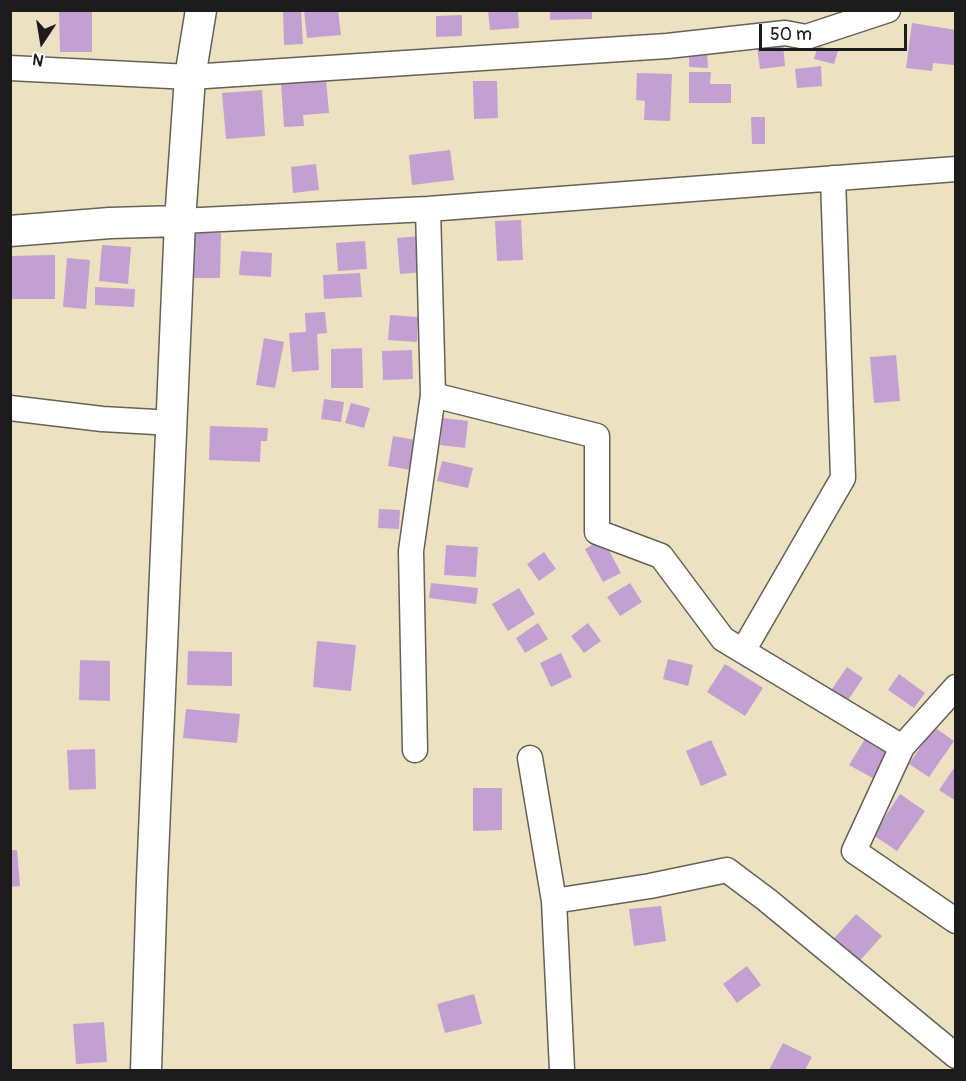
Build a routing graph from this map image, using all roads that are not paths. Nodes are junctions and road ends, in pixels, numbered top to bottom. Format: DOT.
graph roads {
  1 [pos="201,10"];
  2 [pos="888,10"];
  3 [pos="10,68"];
  4 [pos="190,77"];
  5 [pos="956,169"];
  6 [pos="833,178"];
  7 [pos="428,208"];
  8 [pos="180,221"];
  9 [pos="10,231"];
  10 [pos="433,395"];
  11 [pos="10,408"];
  12 [pos="173,423"];
  13 [pos="743,651"];
  14 [pos="956,687"];
  15 [pos="902,747"];
  16 [pos="415,750"];
  17 [pos="530,758"];
  18 [pos="554,901"];
  19 [pos="956,921"];
  20 [pos="956,1056"];
  21 [pos="146,1071"];
  22 [pos="561,1071"];
  1 -- 4 [label="street"];
  2 -- 4 [label="street"];
  3 -- 4 [label="street"];
  4 -- 8 [label="street"];
  5 -- 6 [label="street"];
  6 -- 7 [label="street"];
  6 -- 13 [label="street"];
  7 -- 8 [label="street"];
  7 -- 10 [label="street"];
  8 -- 9 [label="street"];
  8 -- 12 [label="street"];
  10 -- 13 [label="street"];
  10 -- 16 [label="street"];
  11 -- 12 [label="street"];
  12 -- 21 [label="street"];
  13 -- 15 [label="street"];
  14 -- 15 [label="street"];
  15 -- 19 [label="street"];
  17 -- 18 [label="street"];
  18 -- 20 [label="street"];
  18 -- 22 [label="street"];
}
